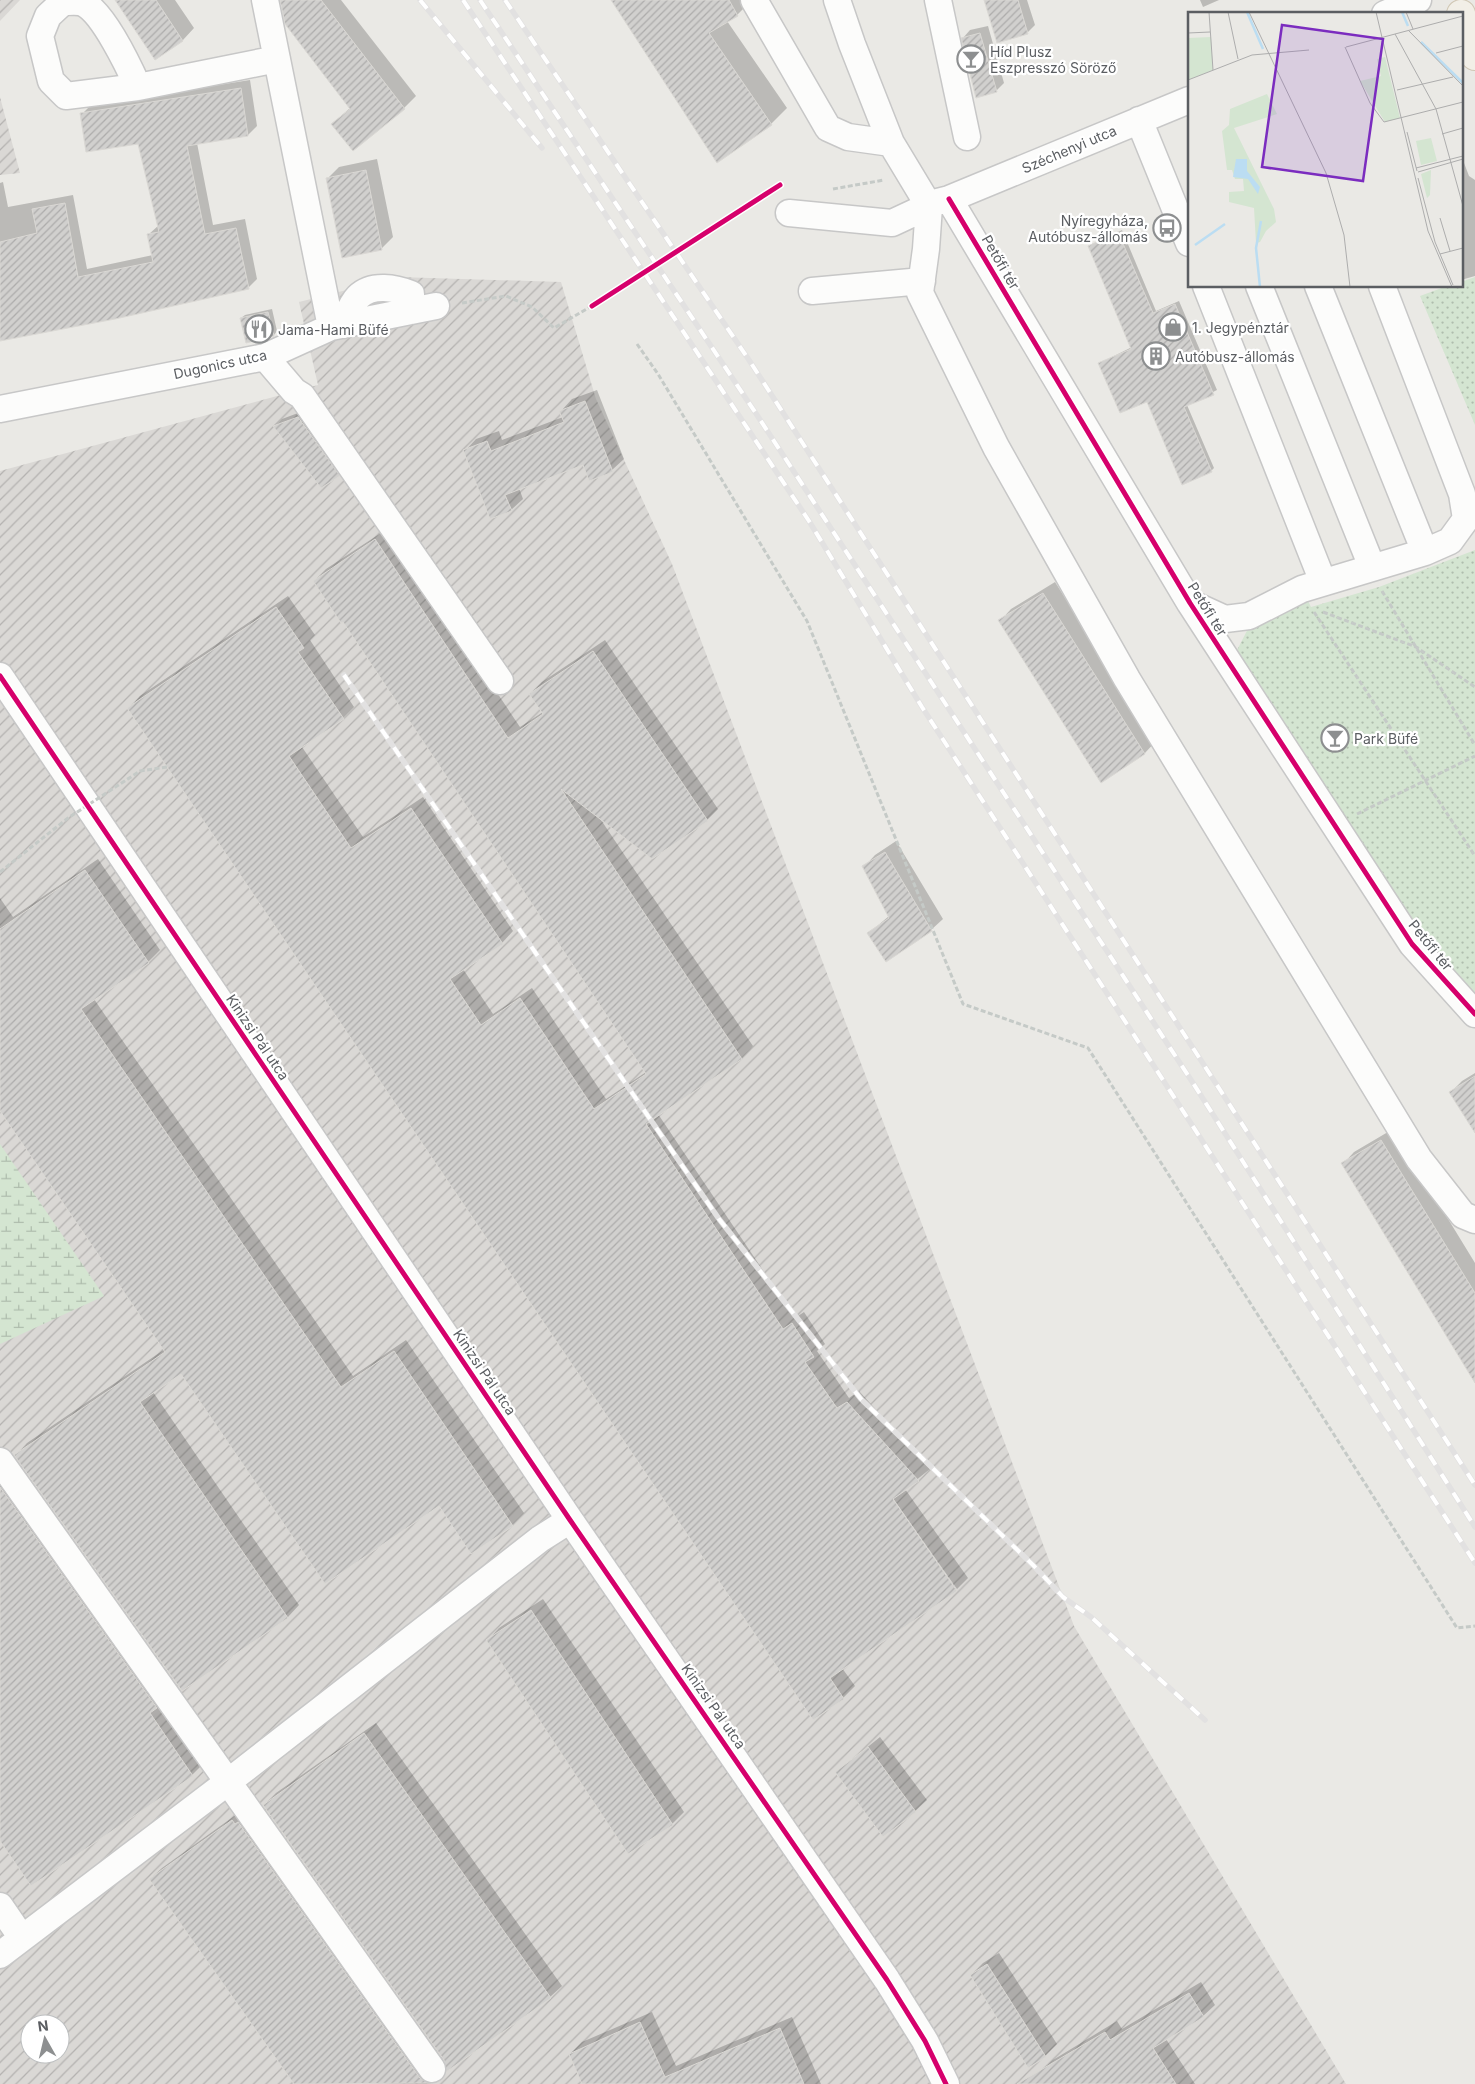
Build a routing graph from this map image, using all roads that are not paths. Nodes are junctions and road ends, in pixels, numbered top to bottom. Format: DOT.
graph roads {
  1 [pos="265,0"];
  2 [pos="754,0"];
  3 [pos="837,0"];
  4 [pos="938,0"];
  5 [pos="1418,0"];
  6 [pos="1390,12"];
  7 [pos="1462,17"];
  8 [pos="1475,56"];
  9 [pos="277,59"];
  10 [pos="138,87"];
  11 [pos="1188,103"];
  12 [pos="1139,120"];
  13 [pos="967,137"];
  14 [pos="891,144"];
  15 [pos="939,203"];
  16 [pos="789,213"];
  17 [pos="1188,241"];
  18 [pos="922,281"];
  19 [pos="1207,288"];
  20 [pos="1260,288"];
  21 [pos="1319,288"];
  22 [pos="1383,288"];
  23 [pos="812,291"];
  24 [pos="424,309"];
  25 [pos="337,326"];
  26 [pos="264,357"];
  27 [pos="0,408"];
  28 [pos="1425,552"];
  29 [pos="1376,577"];
  30 [pos="1323,582"];
  31 [pos="1190,603"];
  32 [pos="1249,616"];
  33 [pos="1225,657"];
  34 [pos="0,676"];
  35 [pos="500,681"];
  36 [pos="1475,1014"];
  37 [pos="1475,1220"];
  38 [pos="0,1461"];
  39 [pos="570,1520"];
  40 [pos="228,1782"];
  41 [pos="0,1906"];
  42 [pos="22,1938"];
  43 [pos="0,1955"];
  44 [pos="432,2069"];
  45 [pos="946,2084"];
  1 -- 9 [label="street"];
  2 -- 14 [label="street"];
  3 -- 14 [label="street, Petőfi tér"];
  4 -- 13 [label="street"];
  5 -- 6 [label="street"];
  7 -- 8 [label="main road"];
  9 -- 10 [label="street"];
  9 -- 25 [label="street"];
  11 -- 12 [label="street, Széchenyi utca"];
  12 -- 15 [label="street, Széchenyi utca"];
  12 -- 17 [label="street"];
  14 -- 15 [label="street, Petőfi tér"];
  15 -- 16 [label="street, Széchenyi utca"];
  15 -- 18 [label="street"];
  15 -- 31 [label="street, Petőfi tér"];
  18 -- 23 [label="street"];
  18 -- 37 [label="street"];
  19 -- 30 [label="street"];
  20 -- 29 [label="street"];
  21 -- 28 [label="street"];
  22 -- 28 [label="street"];
  24 -- 25 [label="street, Dugonics utca"];
  25 -- 26 [label="street, Dugonics utca"];
  26 -- 27 [label="street, Dugonics utca"];
  26 -- 35 [label="street"];
  28 -- 29 [label="street"];
  29 -- 30 [label="street"];
  30 -- 32 [label="street"];
  31 -- 32 [label="street"];
  31 -- 33 [label="street, Petőfi tér"];
  32 -- 33 [label="street"];
  33 -- 36 [label="street, Petőfi tér"];
  34 -- 39 [label="street, Kinizsi Pál utca"];
  38 -- 40 [label="street"];
  39 -- 40 [label="street"];
  39 -- 45 [label="street, Kinizsi Pál utca"];
  40 -- 42 [label="street"];
  40 -- 44 [label="street"];
  41 -- 42 [label="street"];
  42 -- 43 [label="street"];
}
